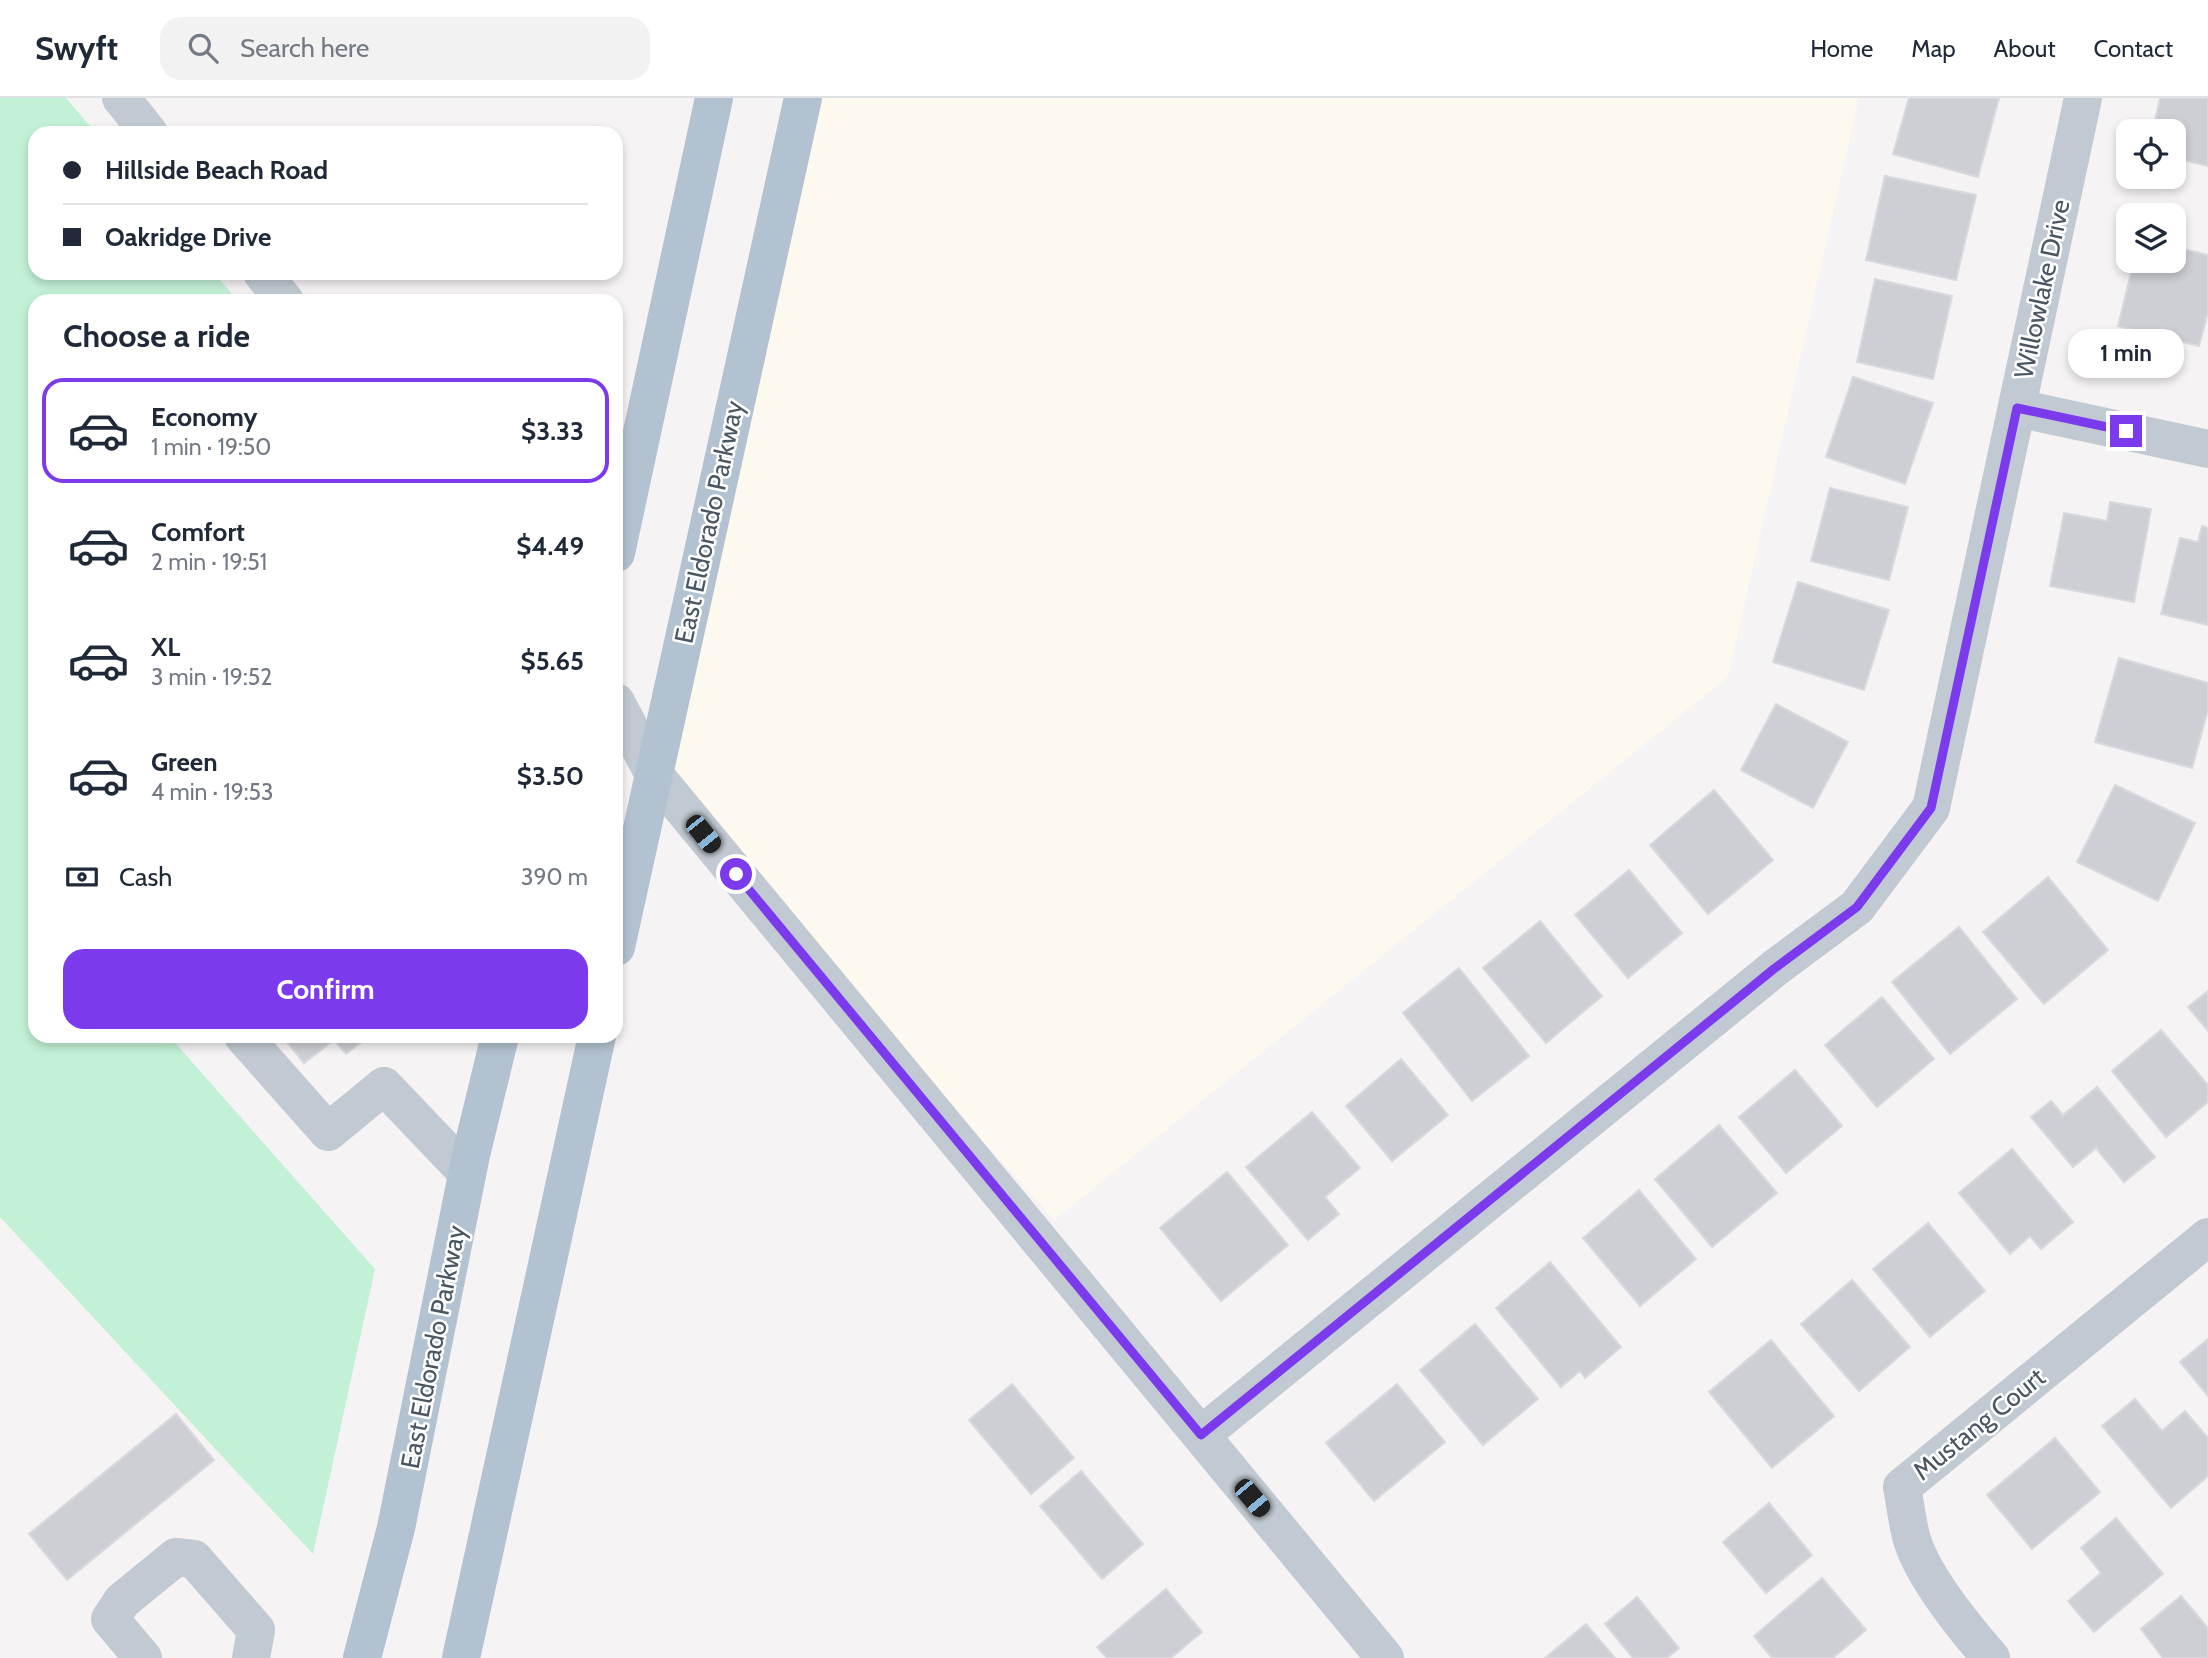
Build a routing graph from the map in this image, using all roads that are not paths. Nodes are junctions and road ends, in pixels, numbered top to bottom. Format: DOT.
graph roads {
  1 [pos="714,98"];
  2 [pos="803,98"];
  3 [pos="2084,98"];
  4 [pos="123,99"];
  5 [pos="144,126"];
  6 [pos="268,280"];
  7 [pos="279,294"];
  8 [pos="2017,408"];
  9 [pos="2208,449"];
  10 [pos="623,520"];
  11 [pos="623,715"];
  12 [pos="653,773"];
  13 [pos="623,914"];
  14 [pos="249,1043"];
  15 [pos="498,1043"];
  16 [pos="595,1043"];
  17 [pos="467,1173"];
  18 [pos="2208,1237"];
  19 [pos="1201,1435"];
  20 [pos="143,1658"];
  21 [pos="251,1658"];
  22 [pos="362,1658"];
  23 [pos="461,1658"];
  24 [pos="1385,1658"];
  25 [pos="1991,1658"];
  1 -- 10 [label="main road"];
  2 -- 12 [label="main road, East Eldorado Parkway"];
  3 -- 8 [label="street, Willowlake Drive"];
  4 -- 5 [label="street"];
  6 -- 7 [label="street"];
  8 -- 9 [label="street"];
  8 -- 19 [label="street, Willowlake Drive"];
  11 -- 12 [label="street"];
  12 -- 13 [label="main road, East Eldorado Parkway"];
  12 -- 19 [label="street"];
  14 -- 17 [label="street"];
  15 -- 17 [label="main road, East Eldorado Parkway"];
  16 -- 23 [label="main road"];
  17 -- 22 [label="main road, East Eldorado Parkway"];
  18 -- 25 [label="street, Mustang Court"];
  19 -- 24 [label="street"];
  20 -- 21 [label="street"];
}
